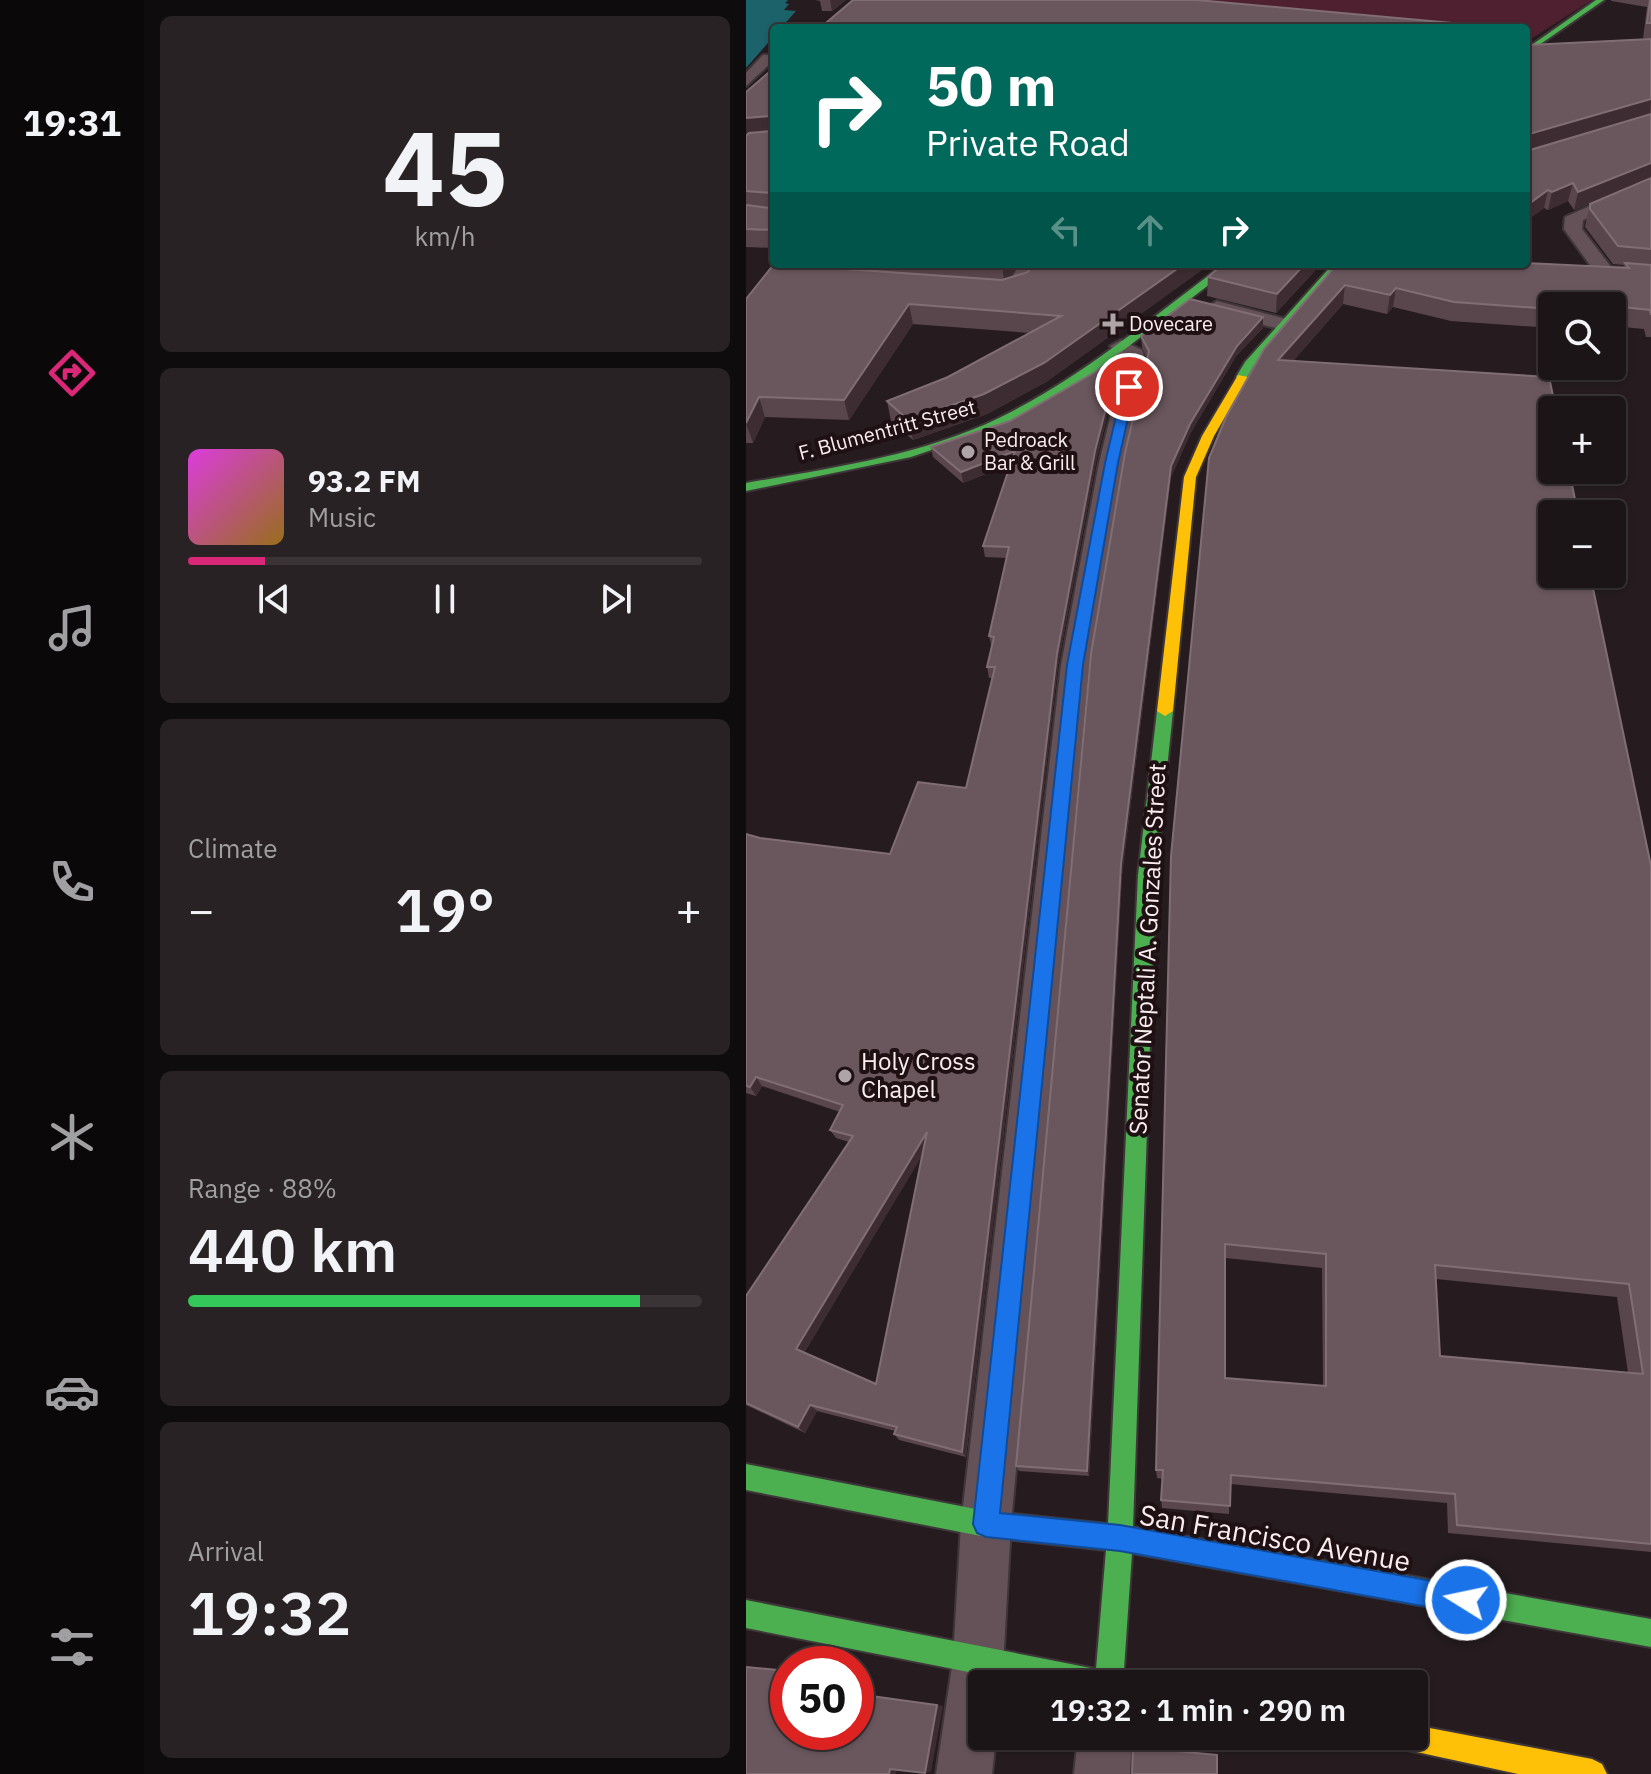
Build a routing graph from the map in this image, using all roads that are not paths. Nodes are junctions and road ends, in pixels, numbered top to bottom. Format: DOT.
graph roads {
  1 [pos="1601,0"];
  2 [pos="1530,50"];
  3 [pos="1558,50"];
  4 [pos="1530,52"];
  5 [pos="770,66"];
  6 [pos="770,66"];
  7 [pos="746,82"];
  8 [pos="746,100"];
  9 [pos="1651,184"];
  10 [pos="1028,268"];
  11 [pos="1225,268"];
  12 [pos="1335,268"];
  13 [pos="1651,276"];
  14 [pos="973,288"];
  15 [pos="1182,298"];
  16 [pos="1283,324"];
  17 [pos="1121,346"];
  18 [pos="746,487"];
  19 [pos="746,1477"];
  20 [pos="986,1524"];
  21 [pos="1120,1538"];
  22 [pos="746,1614"];
  23 [pos="1651,1633"];
  24 [pos="979,1660"];
  25 [pos="1030,1670"];
  26 [pos="1110,1670"];
  27 [pos="1428,1742"];
  28 [pos="1104,1750"];
  29 [pos="964,1774"];
  30 [pos="1102,1774"];
  31 [pos="1592,1774"];
  1 -- 2 [label="street"];
  3 -- 4 [label="street"];
  5 -- 7 [label="street"];
  6 -- 8 [label="street"];
  9 -- 13 [label="street"];
  10 -- 14 [label="street"];
  11 -- 15 [label="street, F. Blumentritt Street"];
  12 -- 16 [label="street, Senator Neptali A. Gonzales Street"];
  15 -- 16 [label="street"];
  15 -- 17 [label="street, F. Blumentritt Street"];
  16 -- 21 [label="street, Senator Neptali A. Gonzales Street"];
  17 -- 18 [label="street, F. Blumentritt Street"];
  17 -- 20 [label="street"];
  19 -- 20 [label="street, San Francisco Avenue"];
  20 -- 21 [label="street, San Francisco Avenue"];
  20 -- 24 [label="street"];
  21 -- 23 [label="street, San Francisco Avenue"];
  21 -- 26 [label="street, Senator Neptali A. Gonzales Street"];
  22 -- 24 [label="street"];
  24 -- 25 [label="street"];
  24 -- 29 [label="street"];
  27 -- 31 [label="street"];
  28 -- 30 [label="street"];
}
